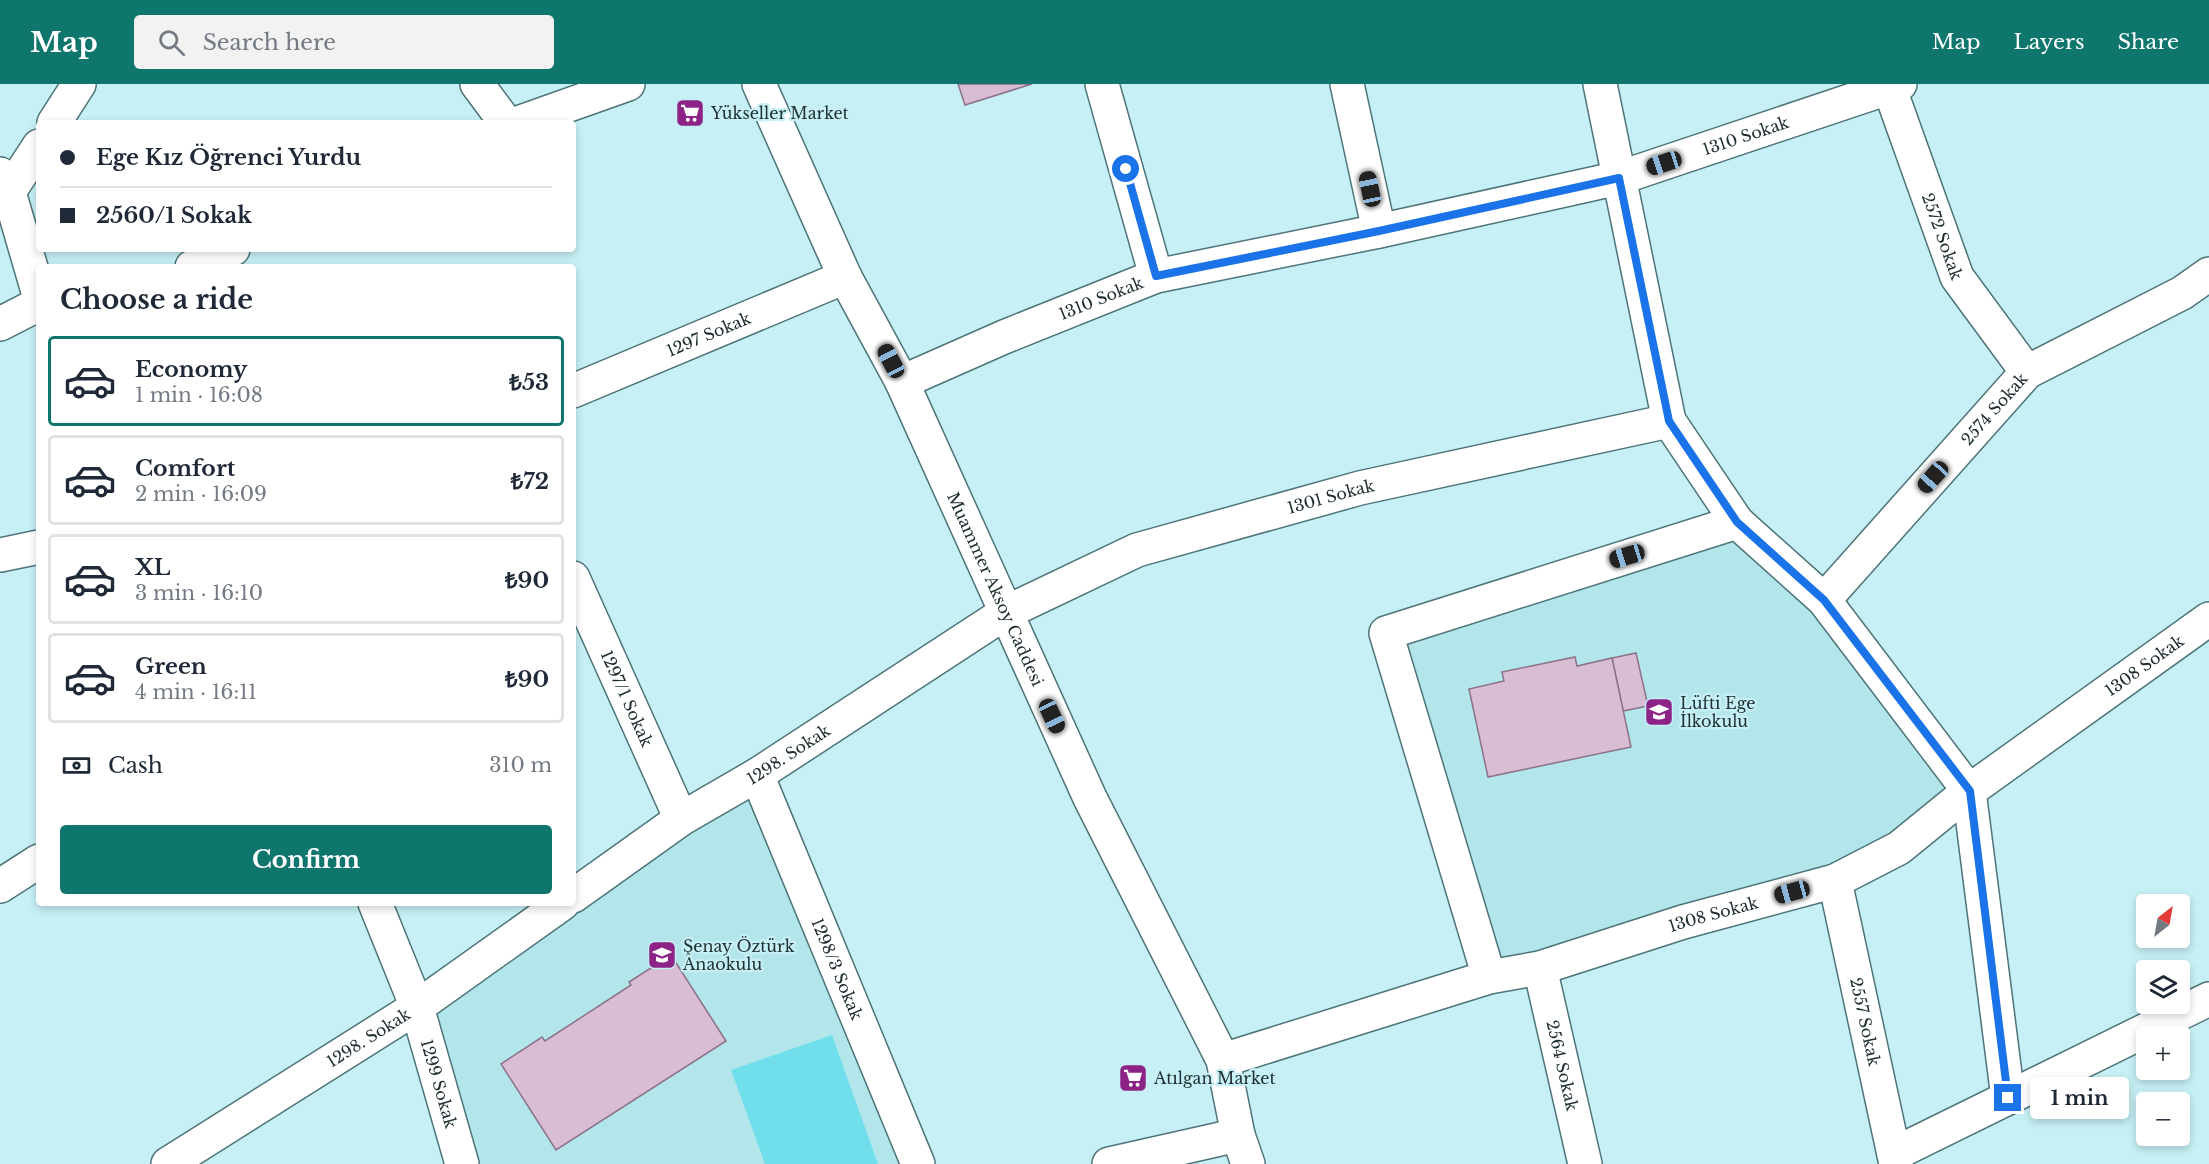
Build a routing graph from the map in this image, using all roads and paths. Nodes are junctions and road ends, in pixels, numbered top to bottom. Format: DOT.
graph roads {
  1 [pos="79,84"];
  2 [pos="477,84"];
  3 [pos="628,84"];
  4 [pos="759,84"];
  5 [pos="1102,84"];
  6 [pos="1347,84"];
  7 [pos="1600,84"];
  8 [pos="1892,85"];
  9 [pos="56,120"];
  10 [pos="504,120"];
  11 [pos="526,120"];
  12 [pos="36,149"];
  13 [pos="1619,178"];
  14 [pos="5,183"];
  15 [pos="1379,231"];
  16 [pos="226,252"];
  17 [pos="199,264"];
  18 [pos="2209,274"];
  19 [pos="1156,276"];
  20 [pos="845,278"];
  21 [pos="36,285"];
  22 [pos="36,306"];
  23 [pos="0,324"];
  24 [pos="2027,372"];
  25 [pos="902,382"];
  26 [pos="576,390"];
  27 [pos="1669,421"];
  28 [pos="1737,522"];
  29 [pos="36,548"];
  30 [pos="0,555"];
  31 [pos="576,585"];
  32 [pos="1824,600"];
  33 [pos="1005,613"];
  34 [pos="2209,619"];
  35 [pos="757,775"];
  36 [pos="1970,791"];
  37 [pos="681,819"];
  38 [pos="36,863"];
  39 [pos="1835,881"];
  40 [pos="0,886"];
  41 [pos="576,894"];
  42 [pos="376,906"];
  43 [pos="559,906"];
  44 [pos="1540,968"];
  45 [pos="1489,977"];
  46 [pos="2209,999"];
  47 [pos="417,1006"];
  48 [pos="1223,1060"];
  49 [pos="2008,1098"];
  50 [pos="1243,1149"];
  51 [pos="1895,1159"];
  52 [pos="168,1164"];
  53 [pos="462,1164"];
  54 [pos="918,1164"];
  55 [pos="1109,1164"];
  56 [pos="1585,1164"];
  1 -- 9 [label="street"];
  2 -- 10 [label="street"];
  3 -- 11 [label="street"];
  4 -- 20 [label="street, Muammer Aksoy Caddesi"];
  5 -- 19 [label="street"];
  6 -- 15 [label="street"];
  7 -- 13 [label="street"];
  8 -- 13 [label="street, 1310 Sokak"];
  8 -- 24 [label="street, 2572 Sokak"];
  12 -- 14 [label="street"];
  13 -- 15 [label="street, 1310 Sokak"];
  13 -- 27 [label="street"];
  14 -- 21 [label="street"];
  15 -- 19 [label="street, 1310 Sokak"];
  16 -- 17 [label="street"];
  18 -- 24 [label="street, 2574 Sokak"];
  19 -- 25 [label="street, 1310 Sokak"];
  20 -- 25 [label="street, Muammer Aksoy Caddesi"];
  20 -- 26 [label="street, 1297 Sokak"];
  22 -- 23 [label="street"];
  24 -- 32 [label="street, 2574 Sokak"];
  25 -- 33 [label="street, Muammer Aksoy Caddesi"];
  27 -- 28 [label="street"];
  27 -- 33 [label="street, 1301 Sokak"];
  28 -- 32 [label="street"];
  28 -- 45 [label="street"];
  29 -- 30 [label="street"];
  31 -- 37 [label="street, 1297/1 Sokak"];
  32 -- 36 [label="street"];
  33 -- 35 [label="street, 1298. Sokak"];
  33 -- 48 [label="street, Muammer Aksoy Caddesi"];
  34 -- 36 [label="street, 1308 Sokak"];
  35 -- 37 [label="street, 1298. Sokak"];
  35 -- 54 [label="street, 1298/3 Sokak"];
  36 -- 39 [label="street, 1308 Sokak"];
  36 -- 49 [label="street"];
  37 -- 41 [label="street, 1298. Sokak"];
  38 -- 40 [label="street"];
  39 -- 44 [label="street, 1308 Sokak"];
  39 -- 51 [label="street, 2557 Sokak"];
  42 -- 47 [label="street, 1299 Sokak"];
  43 -- 47 [label="street, 1298. Sokak"];
  44 -- 45 [label="street, 1308 Sokak"];
  44 -- 56 [label="street, 2564 Sokak"];
  45 -- 48 [label="street, 1308 Sokak"];
  46 -- 49 [label="street"];
  47 -- 52 [label="street, 1298. Sokak"];
  47 -- 53 [label="street, 1299 Sokak"];
  48 -- 50 [label="street, Muammer Aksoy Caddesi"];
  49 -- 51 [label="street"];
  50 -- 55 [label="street"];
}
